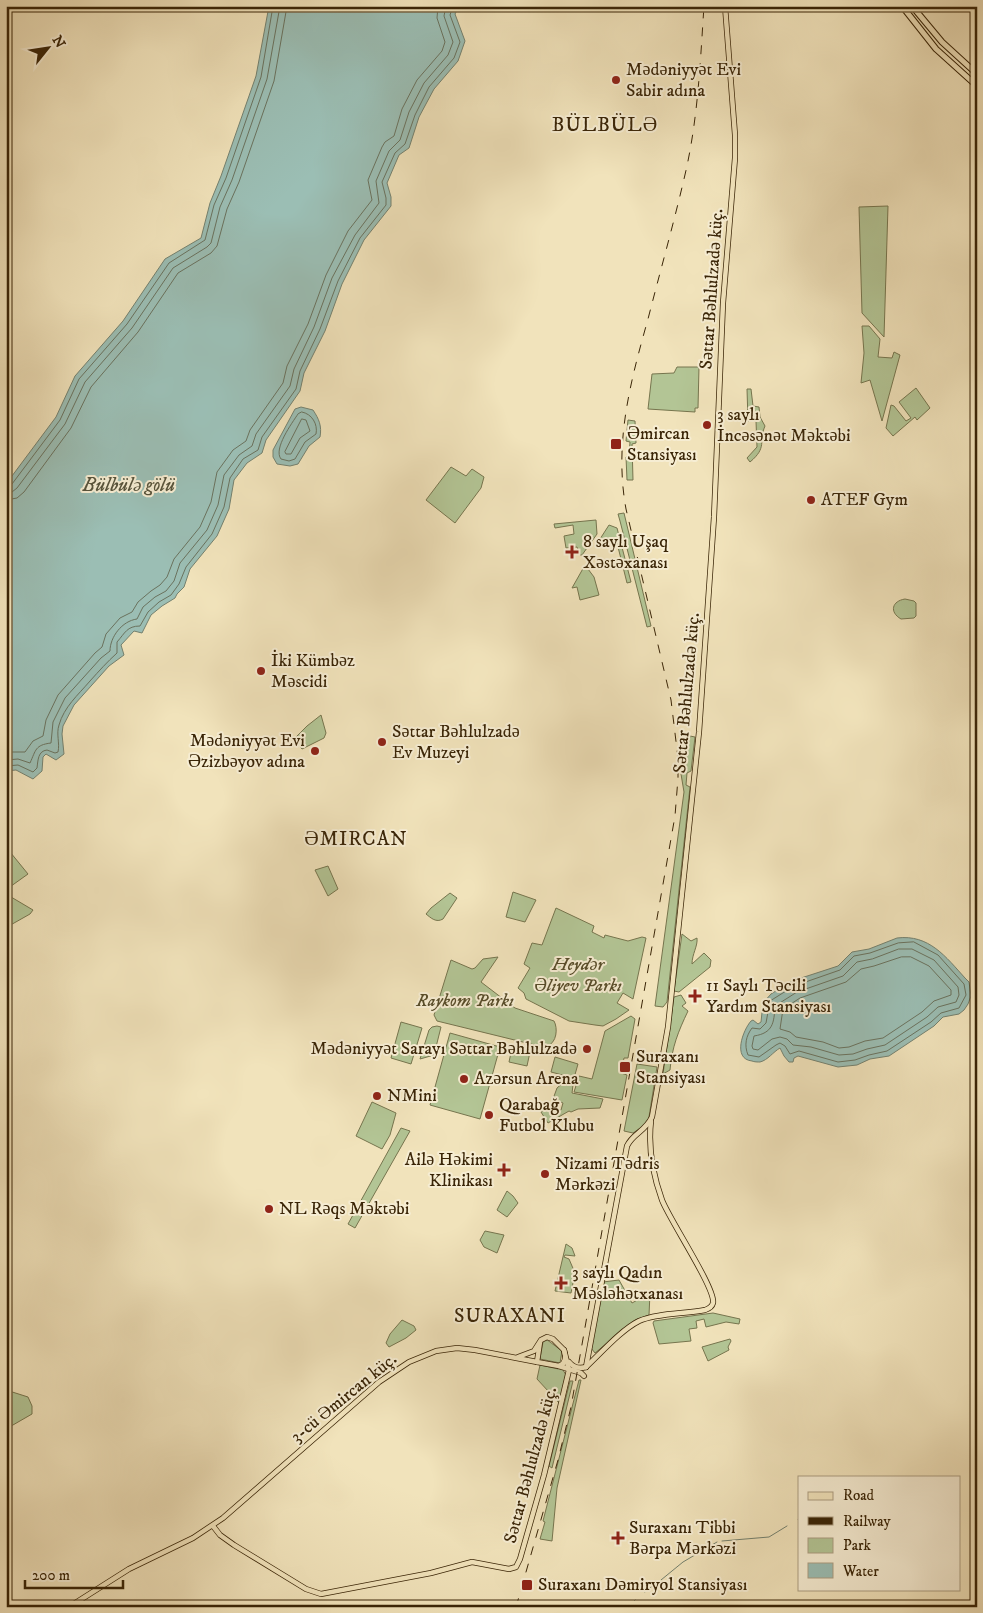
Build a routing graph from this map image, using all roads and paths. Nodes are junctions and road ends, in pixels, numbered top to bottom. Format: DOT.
graph roads {
  1 [pos="724,6"];
  2 [pos="902,6"];
  3 [pos="912,6"];
  4 [pos="977,74"];
  5 [pos="977,86"];
  6 [pos="652,1117"];
  7 [pos="637,1135"];
  8 [pos="649,1140"];
  9 [pos="540,1342"];
  10 [pos="564,1350"];
  11 [pos="517,1358"];
  12 [pos="537,1362"];
  13 [pos="559,1366"];
  14 [pos="586,1367"];
  15 [pos="569,1370"];
  16 [pos="584,1376"];
  17 [pos="213,1526"];
  18 [pos="69,1607"];
  1 -- 6 [label="main road, Səttar Bəhlulzadə küç."];
  2 -- 5 [label="highway"];
  3 -- 4 [label="highway"];
  6 -- 7 [label="main road, Səttar Bəhlulzadə küç."];
  6 -- 8 [label="main road"];
  7 -- 8 [label="main road"];
  7 -- 14 [label="main road, Səttar Bəhlulzadə küç."];
  8 -- 14 [label="main road"];
  9 -- 10 [label="main road"];
  9 -- 11 [label="main road"];
  9 -- 12 [label="main road"];
  10 -- 13 [label="main road"];
  10 -- 14 [label="main road"];
  10 -- 15 [label="main road"];
  11 -- 12 [label="main road, 3-cü Əmircan küç."];
  11 -- 17 [label="main road, 3-cü Əmircan küç."];
  12 -- 13 [label="main road, 3-cü Əmircan küç."];
  13 -- 15 [label="main road, 3-cü Əmircan küç."];
  15 -- 16 [label="main road, 3-cü Əmircan küç."];
  15 -- 17 [label="main road, Səttar Bəhlulzadə küç."];
  17 -- 18 [label="main road, 3-cü Əmircan küç."];
}
